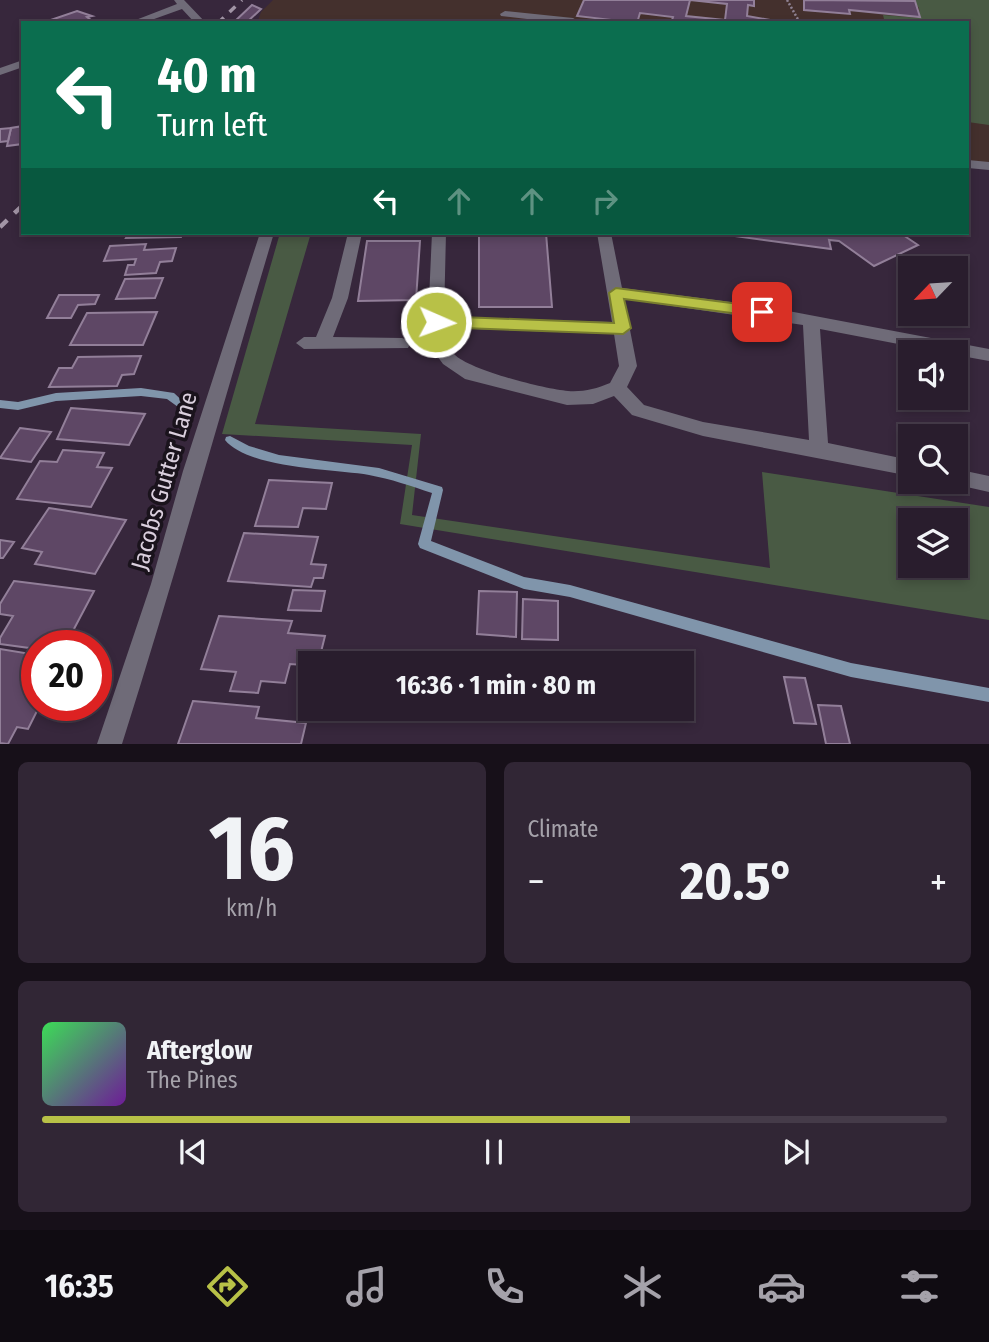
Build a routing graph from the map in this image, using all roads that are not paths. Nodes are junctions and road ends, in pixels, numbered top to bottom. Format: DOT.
graph roads {
  1 [pos="513,0"];
  2 [pos="181,3"];
  3 [pos="503,18"];
  4 [pos="138,21"];
  5 [pos="199,21"];
  6 [pos="573,21"];
  7 [pos="21,64"];
  8 [pos="0,72"];
  9 [pos="969,164"];
  10 [pos="989,166"];
  11 [pos="266,235"];
  12 [pos="355,235"];
  13 [pos="439,235"];
  14 [pos="604,235"];
  15 [pos="616,293"];
  16 [pos="436,322"];
  17 [pos="811,322"];
  18 [pos="623,328"];
  19 [pos="304,343"];
  20 [pos="322,343"];
  21 [pos="402,344"];
  22 [pos="989,355"];
  23 [pos="617,388"];
  24 [pos="819,449"];
  25 [pos="898,465"];
  26 [pos="968,480"];
  27 [pos="989,484"];
  28 [pos="109,744"];
  1 -- 3 [label="street"];
  2 -- 4 [label="street"];
  2 -- 5 [label="street"];
  3 -- 6 [label="street"];
  7 -- 8 [label="street"];
  9 -- 10 [label="street"];
  11 -- 28 [label="street, Jacobs Gutter Lane"];
  12 -- 20 [label="street"];
  13 -- 16 [label="street"];
  14 -- 15 [label="street"];
  15 -- 17 [label="street"];
  15 -- 18 [label="street"];
  16 -- 18 [label="street"];
  16 -- 23 [label="street"];
  17 -- 22 [label="street"];
  17 -- 24 [label="street"];
  18 -- 23 [label="street"];
  19 -- 20 [label="street"];
  20 -- 21 [label="street"];
  23 -- 24 [label="street"];
  24 -- 25 [label="street"];
  26 -- 27 [label="street"];
}
